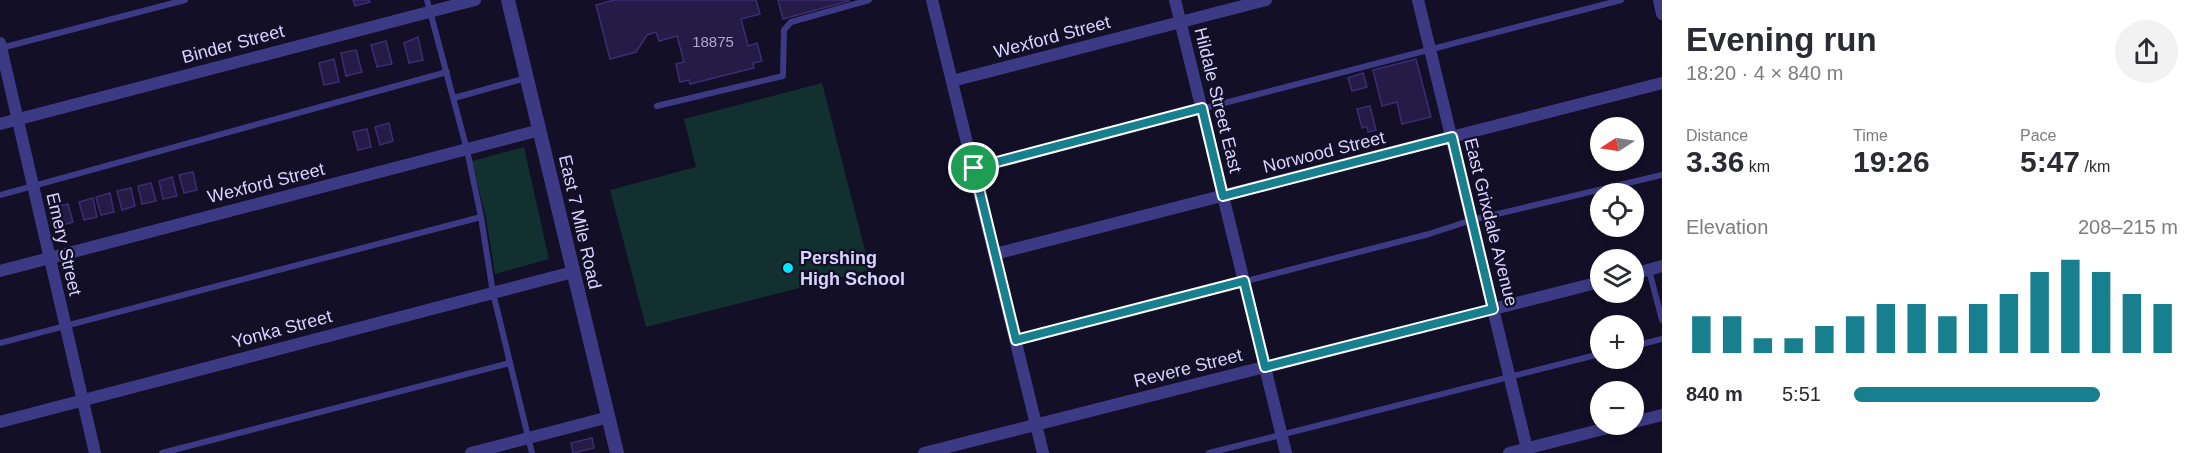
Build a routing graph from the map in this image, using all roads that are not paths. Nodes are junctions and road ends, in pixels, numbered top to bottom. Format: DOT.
graph roads {
  1 [pos="185,0"];
  2 [pos="471,0"];
  3 [pos="508,0"];
  4 [pos="869,0"];
  5 [pos="932,0"];
  6 [pos="1175,0"];
  7 [pos="1266,0"];
  8 [pos="1418,0"];
  9 [pos="1621,0"];
  10 [pos="1659,0"];
  11 [pos="429,6"];
  12 [pos="1662,14"];
  13 [pos="1181,22"];
  14 [pos="0,46"];
  15 [pos="1430,49"];
  16 [pos="447,72"];
  17 [pos="527,77"];
  18 [pos="952,81"];
  19 [pos="1662,82"];
  20 [pos="454,98"];
  21 [pos="657,106"];
  22 [pos="1202,108"];
  23 [pos="17,119"];
  24 [pos="0,124"];
  25 [pos="540,130"];
  26 [pos="1452,137"];
  27 [pos="467,150"];
  28 [pos="974,168"];
  29 [pos="1662,175"];
  30 [pos="32,186"];
  31 [pos="0,195"];
  32 [pos="1223,196"];
  33 [pos="482,217"];
  34 [pos="1472,220"];
  35 [pos="995,254"];
  36 [pos="49,258"];
  37 [pos="1656,268"];
  38 [pos="0,270"];
  39 [pos="573,272"];
  40 [pos="1244,281"];
  41 [pos="1590,285"];
  42 [pos="493,293"];
  43 [pos="1493,309"];
  44 [pos="1662,320"];
  45 [pos="65,326"];
  46 [pos="1662,339"];
  47 [pos="1016,340"];
  48 [pos="0,343"];
  49 [pos="1644,344"];
  50 [pos="1590,356"];
  51 [pos="510,363"];
  52 [pos="1265,367"];
  53 [pos="1510,376"];
  54 [pos="83,400"];
  55 [pos="1662,415"];
  56 [pos="609,417"];
  57 [pos="1644,420"];
  58 [pos="0,422"];
  59 [pos="1036,425"];
  60 [pos="1590,433"];
  61 [pos="1281,435"];
  62 [pos="529,438"];
  63 [pos="1528,451"];
  64 [pos="95,453"];
  65 [pos="162,453"];
  66 [pos="471,453"];
  67 [pos="532,453"];
  68 [pos="617,453"];
  69 [pos="924,453"];
  70 [pos="1043,453"];
  71 [pos="1209,453"];
  72 [pos="1286,453"];
  73 [pos="1509,453"];
  1 -- 14 [label="lane"];
  2 -- 11 [label="street, Binder Street"];
  3 -- 17 [label="street, East 7 Mile Road"];
  4 -- 21 [label="lane"];
  5 -- 18 [label="street"];
  6 -- 13 [label="street, Hildale Street East"];
  7 -- 13 [label="street, Wexford Street"];
  8 -- 15 [label="street, East Grixdale Avenue"];
  9 -- 15 [label="lane"];
  10 -- 12 [label="street"];
  11 -- 16 [label="lane"];
  11 -- 23 [label="street, Binder Street"];
  13 -- 18 [label="street, Wexford Street"];
  13 -- 22 [label="street, Hildale Street East"];
  14 -- 23 [label="street, Emery Street"];
  15 -- 22 [label="lane"];
  15 -- 26 [label="street, East Grixdale Avenue"];
  16 -- 20 [label="lane"];
  16 -- 30 [label="lane"];
  17 -- 20 [label="lane"];
  17 -- 25 [label="street, East 7 Mile Road"];
  18 -- 28 [label="street"];
  19 -- 26 [label="street, Norwood Street"];
  20 -- 27 [label="lane"];
  22 -- 28 [label="lane"];
  22 -- 32 [label="street, Hildale Street East"];
  23 -- 24 [label="street, Binder Street"];
  23 -- 30 [label="street, Emery Street"];
  25 -- 27 [label="street, Wexford Street"];
  25 -- 39 [label="street, East 7 Mile Road"];
  26 -- 32 [label="street, Norwood Street"];
  26 -- 34 [label="street, East Grixdale Avenue"];
  27 -- 33 [label="lane"];
  27 -- 36 [label="street, Wexford Street"];
  28 -- 35 [label="street"];
  29 -- 34 [label="lane"];
  30 -- 31 [label="lane"];
  30 -- 36 [label="street, Emery Street"];
  32 -- 35 [label="street, Norwood Street"];
  32 -- 40 [label="street, Hildale Street East"];
  33 -- 42 [label="lane"];
  33 -- 45 [label="lane"];
  34 -- 40 [label="lane"];
  34 -- 43 [label="street, East Grixdale Avenue"];
  35 -- 47 [label="street"];
  36 -- 38 [label="street, Wexford Street"];
  36 -- 45 [label="street, Emery Street"];
  37 -- 44 [label="lane"];
  39 -- 42 [label="street, Yonka Street"];
  39 -- 56 [label="street, East 7 Mile Road"];
  40 -- 47 [label="lane"];
  40 -- 52 [label="street, Hildale Street East"];
  41 -- 43 [label="street, Revere Street"];
  42 -- 51 [label="lane"];
  42 -- 54 [label="street, Yonka Street"];
  43 -- 52 [label="street, Revere Street"];
  43 -- 53 [label="street, East Grixdale Avenue"];
  45 -- 48 [label="lane"];
  45 -- 54 [label="street, Emery Street"];
  46 -- 49 [label="lane"];
  47 -- 59 [label="street"];
  50 -- 53 [label="lane"];
  51 -- 62 [label="lane"];
  51 -- 65 [label="lane"];
  52 -- 59 [label="street, Revere Street"];
  52 -- 61 [label="street, Hildale Street East"];
  53 -- 61 [label="lane"];
  53 -- 63 [label="street, East Grixdale Avenue"];
  54 -- 58 [label="street, Yonka Street"];
  54 -- 64 [label="street, Emery Street"];
  55 -- 57 [label="street"];
  56 -- 62 [label="street"];
  56 -- 68 [label="street, East 7 Mile Road"];
  59 -- 69 [label="street, Revere Street"];
  59 -- 70 [label="street"];
  60 -- 63 [label="street"];
  61 -- 71 [label="lane"];
  61 -- 72 [label="street, Hildale Street East"];
  62 -- 66 [label="street"];
  62 -- 67 [label="lane"];
  63 -- 73 [label="street"];
}
